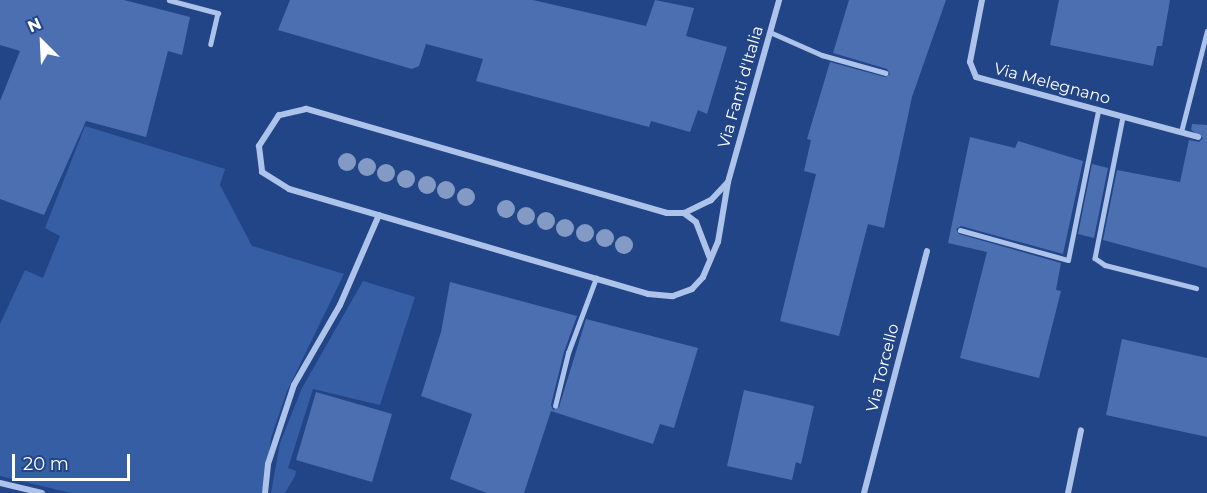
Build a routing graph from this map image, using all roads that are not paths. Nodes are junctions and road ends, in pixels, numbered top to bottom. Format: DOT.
graph roads {
  1 [pos="169,0"];
  2 [pos="779,0"];
  3 [pos="982,0"];
  4 [pos="1207,31"];
  5 [pos="770,32"];
  6 [pos="211,44"];
  7 [pos="886,73"];
  8 [pos="1098,111"];
  9 [pos="1123,117"];
  10 [pos="1181,132"];
  11 [pos="1198,137"];
  12 [pos="728,182"];
  13 [pos="684,213"];
  14 [pos="379,215"];
  15 [pos="960,230"];
  16 [pos="927,251"];
  17 [pos="710,259"];
  18 [pos="596,278"];
  19 [pos="1196,288"];
  20 [pos="555,406"];
  21 [pos="1081,430"];
  22 [pos="0,483"];
  23 [pos="42,493"];
  24 [pos="265,493"];
  25 [pos="864,493"];
  26 [pos="1068,493"];
  1 -- 6 [label="lane"];
  2 -- 5 [label="street, Via Fanti d'Italia"];
  3 -- 8 [label="street, Via Melegnano"];
  4 -- 10 [label="lane"];
  5 -- 7 [label="lane"];
  5 -- 12 [label="street, Via Fanti d'Italia"];
  8 -- 9 [label="street, Via Melegnano"];
  8 -- 15 [label="lane"];
  9 -- 10 [label="street, Via Melegnano"];
  9 -- 19 [label="lane"];
  10 -- 11 [label="street, Via Melegnano"];
  12 -- 13 [label="street"];
  12 -- 17 [label="street, Via Fanti d'Italia"];
  13 -- 14 [label="street, Via Fanti d'Italia"];
  13 -- 17 [label="street"];
  14 -- 18 [label="street, Via Fanti d'Italia"];
  14 -- 24 [label="street"];
  16 -- 25 [label="street, Via Torcello"];
  17 -- 18 [label="street, Via Fanti d'Italia"];
  18 -- 20 [label="lane"];
  21 -- 26 [label="street"];
  22 -- 23 [label="street"];
}
